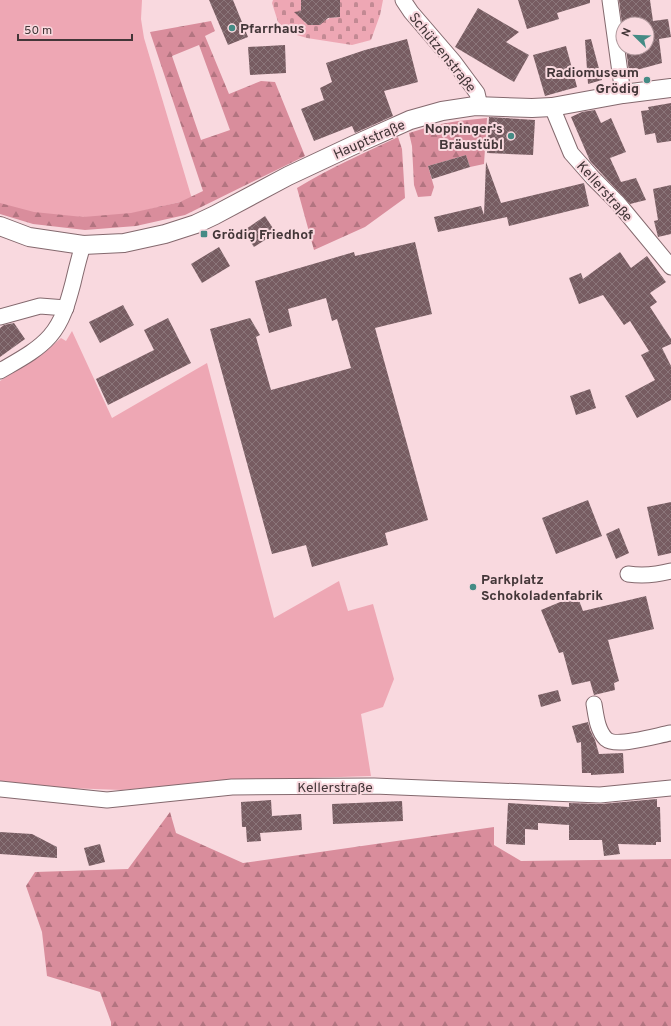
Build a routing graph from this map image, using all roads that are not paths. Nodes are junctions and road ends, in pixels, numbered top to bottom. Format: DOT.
graph roads {
  1 [pos="403,0"];
  2 [pos="610,0"];
  3 [pos="671,88"];
  4 [pos="624,94"];
  5 [pos="480,106"];
  6 [pos="552,107"];
  7 [pos="0,226"];
  8 [pos="83,245"];
  9 [pos="671,267"];
  10 [pos="66,308"];
  11 [pos="0,316"];
  12 [pos="0,371"];
  13 [pos="671,571"];
  14 [pos="628,574"];
  15 [pos="594,704"];
  16 [pos="671,732"];
  17 [pos="671,788"];
  18 [pos="0,789"];
  1 -- 5 [label="street, Schützenstraße"];
  2 -- 4 [label="street"];
  3 -- 4 [label="main road, Hauptstraße"];
  4 -- 6 [label="main road, Hauptstraße"];
  5 -- 6 [label="main road, Hauptstraße"];
  5 -- 8 [label="main road, Hauptstraße"];
  6 -- 9 [label="street, Kellerstraße"];
  7 -- 8 [label="main road, Hauptstraße"];
  8 -- 10 [label="street"];
  10 -- 11 [label="street"];
  10 -- 12 [label="street"];
  13 -- 14 [label="street"];
  15 -- 16 [label="street"];
  17 -- 18 [label="street, Kellerstraße"];
}
